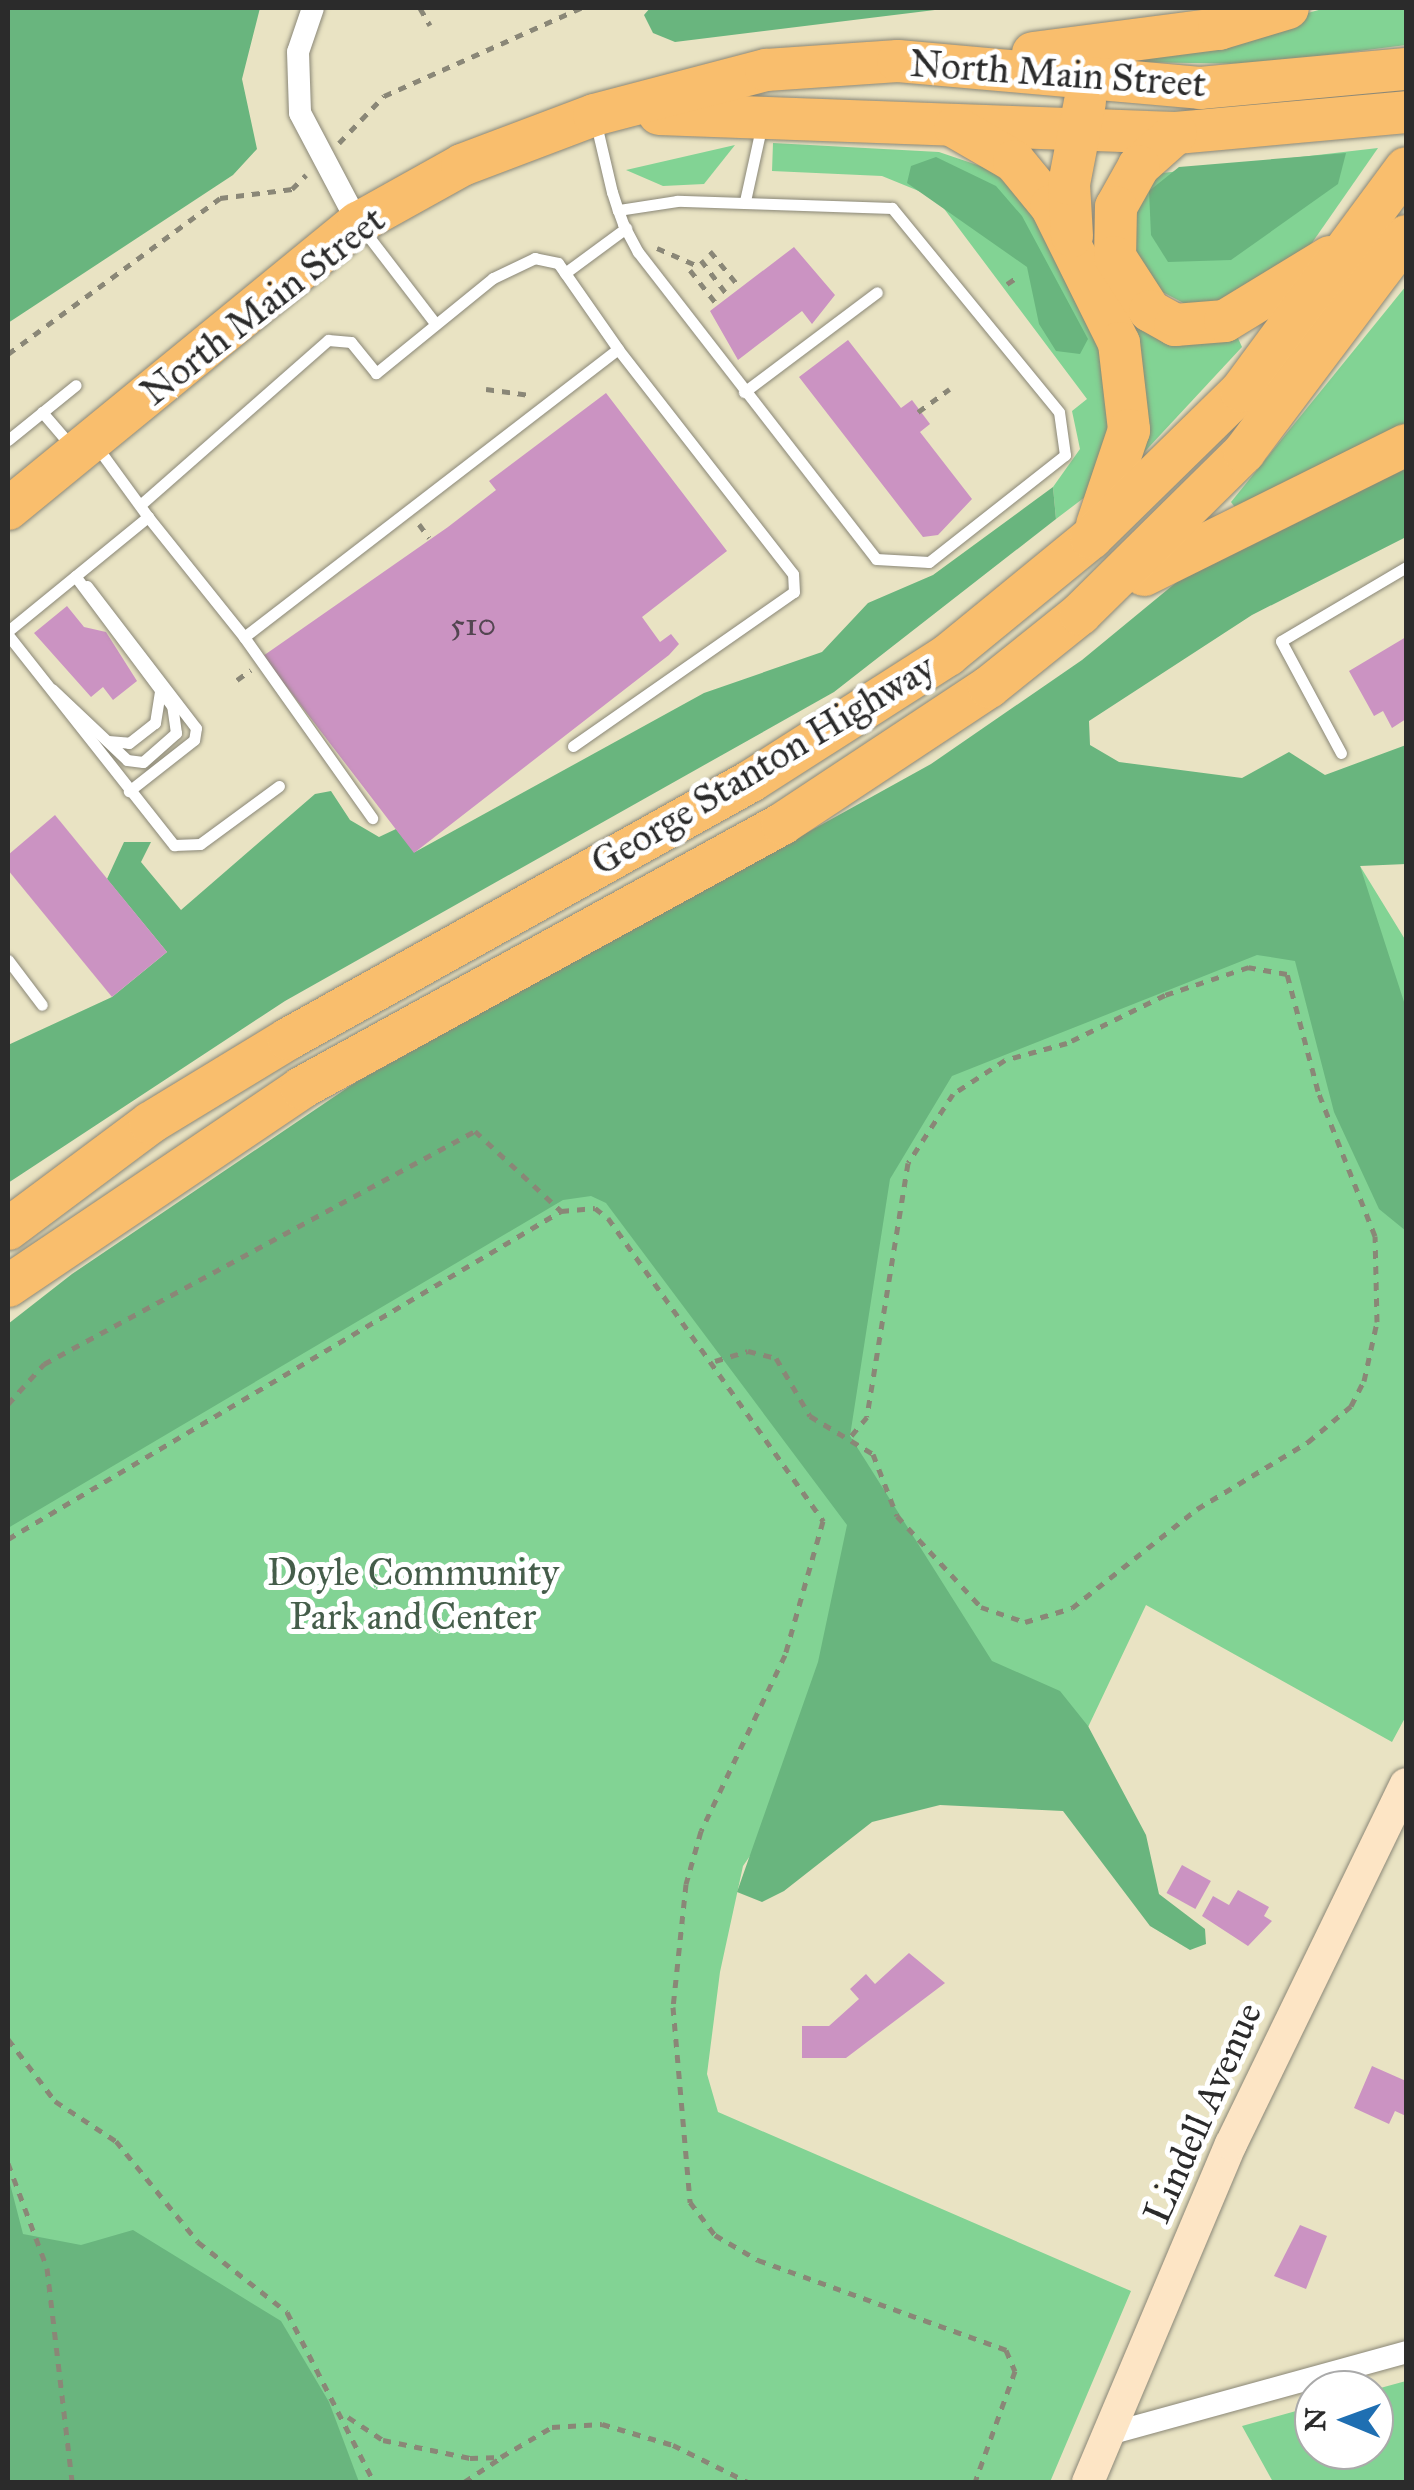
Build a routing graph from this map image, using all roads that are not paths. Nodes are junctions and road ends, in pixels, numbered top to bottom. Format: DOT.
graph roads {
  1 [pos="313,8"];
  2 [pos="1288,8"];
  3 [pos="964,61"];
  4 [pos="1392,71"];
  5 [pos="1090,78"];
  6 [pos="1406,112"];
  7 [pos="768,114"];
  8 [pos="594,115"];
  9 [pos="935,121"];
  10 [pos="1080,127"];
  11 [pos="1176,132"];
  12 [pos="1406,168"];
  13 [pos="745,201"];
  14 [pos="618,210"];
  15 [pos="1393,222"];
  16 [pos="358,223"];
  17 [pos="628,232"];
  18 [pos="1072,236"];
  19 [pos="565,273"];
  20 [pos="877,292"];
  21 [pos="435,323"];
  22 [pos="618,349"];
  23 [pos="76,385"];
  24 [pos="744,392"];
  25 [pos="42,412"];
  26 [pos="8,440"];
  27 [pos="1406,445"];
  28 [pos="86,448"];
  29 [pos="140,504"];
  30 [pos="8,508"];
  31 [pos="148,517"];
  32 [pos="1091,538"];
  33 [pos="1406,566"];
  34 [pos="74,576"];
  35 [pos="1080,614"];
  36 [pos="8,633"];
  37 [pos="244,638"];
  38 [pos="48,688"];
  39 [pos="160,690"];
  40 [pos="108,741"];
  41 [pos="573,746"];
  42 [pos="1341,752"];
  43 [pos="279,786"];
  44 [pos="129,791"];
  45 [pos="372,818"];
  46 [pos="8,960"];
  47 [pos="42,1005"];
  48 [pos="8,1229"];
  49 [pos="8,1286"];
  50 [pos="1406,1784"];
  51 [pos="1406,2352"];
  52 [pos="1109,2434"];
  53 [pos="1088,2482"];
  1 -- 16 [label="street"];
  2 -- 3 [label="highway"];
  3 -- 5 [label="highway, North Main Street"];
  3 -- 8 [label="highway, North Main Street"];
  4 -- 5 [label="highway, North Main Street"];
  5 -- 10 [label="highway"];
  6 -- 11 [label="highway, North Main Street"];
  7 -- 8 [label="highway, North Main Street"];
  7 -- 9 [label="highway, North Main Street"];
  7 -- 13 [label="lane"];
  8 -- 14 [label="lane"];
  8 -- 16 [label="highway, North Main Street"];
  9 -- 10 [label="highway, North Main Street"];
  9 -- 18 [label="highway"];
  10 -- 11 [label="highway, North Main Street"];
  10 -- 18 [label="highway"];
  11 -- 15 [label="highway"];
  12 -- 15 [label="highway, George Stanton Highway"];
  13 -- 14 [label="lane"];
  13 -- 24 [label="lane"];
  14 -- 17 [label="lane"];
  15 -- 32 [label="highway, George Stanton Highway"];
  15 -- 35 [label="highway, George Stanton Highway"];
  16 -- 21 [label="lane"];
  16 -- 28 [label="highway, North Main Street"];
  17 -- 19 [label="lane"];
  17 -- 24 [label="lane"];
  18 -- 32 [label="highway"];
  19 -- 21 [label="lane"];
  19 -- 22 [label="lane"];
  20 -- 24 [label="lane"];
  21 -- 29 [label="lane"];
  22 -- 37 [label="lane"];
  22 -- 41 [label="lane"];
  23 -- 25 [label="lane"];
  25 -- 26 [label="lane"];
  25 -- 28 [label="lane"];
  27 -- 35 [label="highway"];
  28 -- 29 [label="lane"];
  28 -- 30 [label="highway, North Main Street"];
  29 -- 31 [label="lane"];
  31 -- 34 [label="lane"];
  31 -- 37 [label="lane"];
  32 -- 48 [label="highway, George Stanton Highway"];
  33 -- 42 [label="lane"];
  34 -- 36 [label="lane"];
  34 -- 39 [label="lane"];
  34 -- 44 [label="lane"];
  35 -- 49 [label="highway, George Stanton Highway"];
  36 -- 38 [label="lane"];
  37 -- 45 [label="lane"];
  38 -- 40 [label="lane"];
  38 -- 44 [label="lane"];
  39 -- 40 [label="lane"];
  39 -- 40 [label="lane"];
  43 -- 44 [label="lane"];
  46 -- 47 [label="lane"];
  50 -- 52 [label="street, Lindell Avenue"];
  51 -- 52 [label="street"];
  52 -- 53 [label="street, Lindell Avenue"];
}
